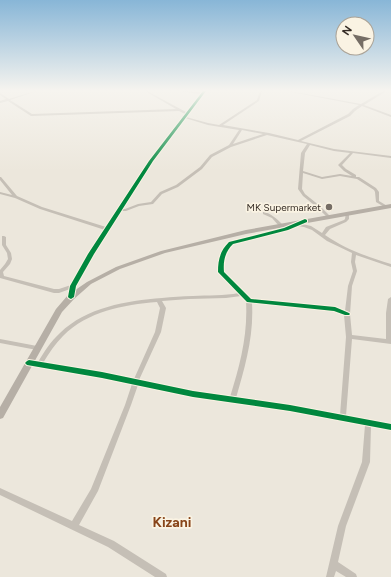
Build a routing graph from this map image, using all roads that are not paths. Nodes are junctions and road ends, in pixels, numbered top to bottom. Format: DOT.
graph roads {
  1 [pos="182,118"];
  2 [pos="187,118"];
  3 [pos="231,118"];
  4 [pos="343,118"];
  5 [pos="219,126"];
  6 [pos="241,129"];
  7 [pos="269,134"];
  8 [pos="299,141"];
  9 [pos="309,144"];
  10 [pos="230,146"];
  11 [pos="352,153"];
  12 [pos="391,157"];
  13 [pos="302,172"];
  14 [pos="0,178"];
  15 [pos="358,178"];
  16 [pos="0,193"];
  17 [pos="16,197"];
  18 [pos="389,207"];
  19 [pos="120,210"];
  20 [pos="264,213"];
  21 [pos="347,214"];
  22 [pos="329,217"];
  23 [pos="302,223"];
  24 [pos="281,225"];
  25 [pos="107,228"];
  26 [pos="323,235"];
  27 [pos="4,237"];
  28 [pos="354,253"];
  29 [pos="391,266"];
  30 [pos="73,286"];
  31 [pos="242,294"];
  32 [pos="71,297"];
  33 [pos="391,299"];
  34 [pos="158,300"];
  35 [pos="249,301"];
  36 [pos="347,310"];
  37 [pos="349,337"];
  38 [pos="0,341"];
  39 [pos="390,341"];
  40 [pos="37,348"];
  41 [pos="29,363"];
  42 [pos="40,364"];
  43 [pos="135,383"];
  44 [pos="233,399"];
  45 [pos="3,402"];
  46 [pos="0,415"];
  47 [pos="343,418"];
  48 [pos="368,423"];
  49 [pos="391,427"];
  50 [pos="0,491"];
  51 [pos="74,525"];
  52 [pos="334,564"];
  53 [pos="163,577"];
  54 [pos="330,577"];
  55 [pos="352,577"];
  1 -- 19 [label="street"];
  2 -- 5 [label="street"];
  3 -- 5 [label="street"];
  4 -- 8 [label="street"];
  5 -- 6 [label="street"];
  6 -- 7 [label="street"];
  6 -- 10 [label="street"];
  7 -- 8 [label="street"];
  7 -- 10 [label="street"];
  8 -- 9 [label="street"];
  9 -- 11 [label="street"];
  9 -- 13 [label="street"];
  10 -- 19 [label="street"];
  11 -- 12 [label="street"];
  11 -- 15 [label="street"];
  13 -- 15 [label="street"];
  13 -- 22 [label="street"];
  14 -- 17 [label="street"];
  15 -- 18 [label="street"];
  16 -- 17 [label="street"];
  17 -- 25 [label="street"];
  18 -- 21 [label="main road"];
  19 -- 25 [label="street"];
  20 -- 24 [label="street"];
  21 -- 22 [label="main road"];
  21 -- 26 [label="street"];
  22 -- 23 [label="main road"];
  23 -- 24 [label="main road"];
  23 -- 26 [label="street"];
  23 -- 31 [label="street"];
  24 -- 32 [label="main road"];
  25 -- 30 [label="street"];
  26 -- 28 [label="street"];
  27 -- 30 [label="street"];
  28 -- 29 [label="street"];
  28 -- 36 [label="street"];
  30 -- 32 [label="street"];
  31 -- 34 [label="street"];
  31 -- 35 [label="street"];
  32 -- 40 [label="main road"];
  33 -- 39 [label="street"];
  34 -- 42 [label="street"];
  34 -- 43 [label="street"];
  35 -- 36 [label="street"];
  35 -- 44 [label="street"];
  36 -- 37 [label="street"];
  37 -- 39 [label="street"];
  37 -- 47 [label="street"];
  38 -- 40 [label="street"];
  40 -- 41 [label="main road"];
  41 -- 42 [label="street"];
  41 -- 45 [label="main road"];
  42 -- 43 [label="street"];
  43 -- 44 [label="street"];
  43 -- 51 [label="street"];
  44 -- 47 [label="street"];
  45 -- 46 [label="main road"];
  47 -- 48 [label="street"];
  48 -- 49 [label="street"];
  48 -- 52 [label="street"];
  50 -- 51 [label="street"];
  51 -- 53 [label="street"];
  52 -- 54 [label="street"];
  52 -- 55 [label="street"];
}
